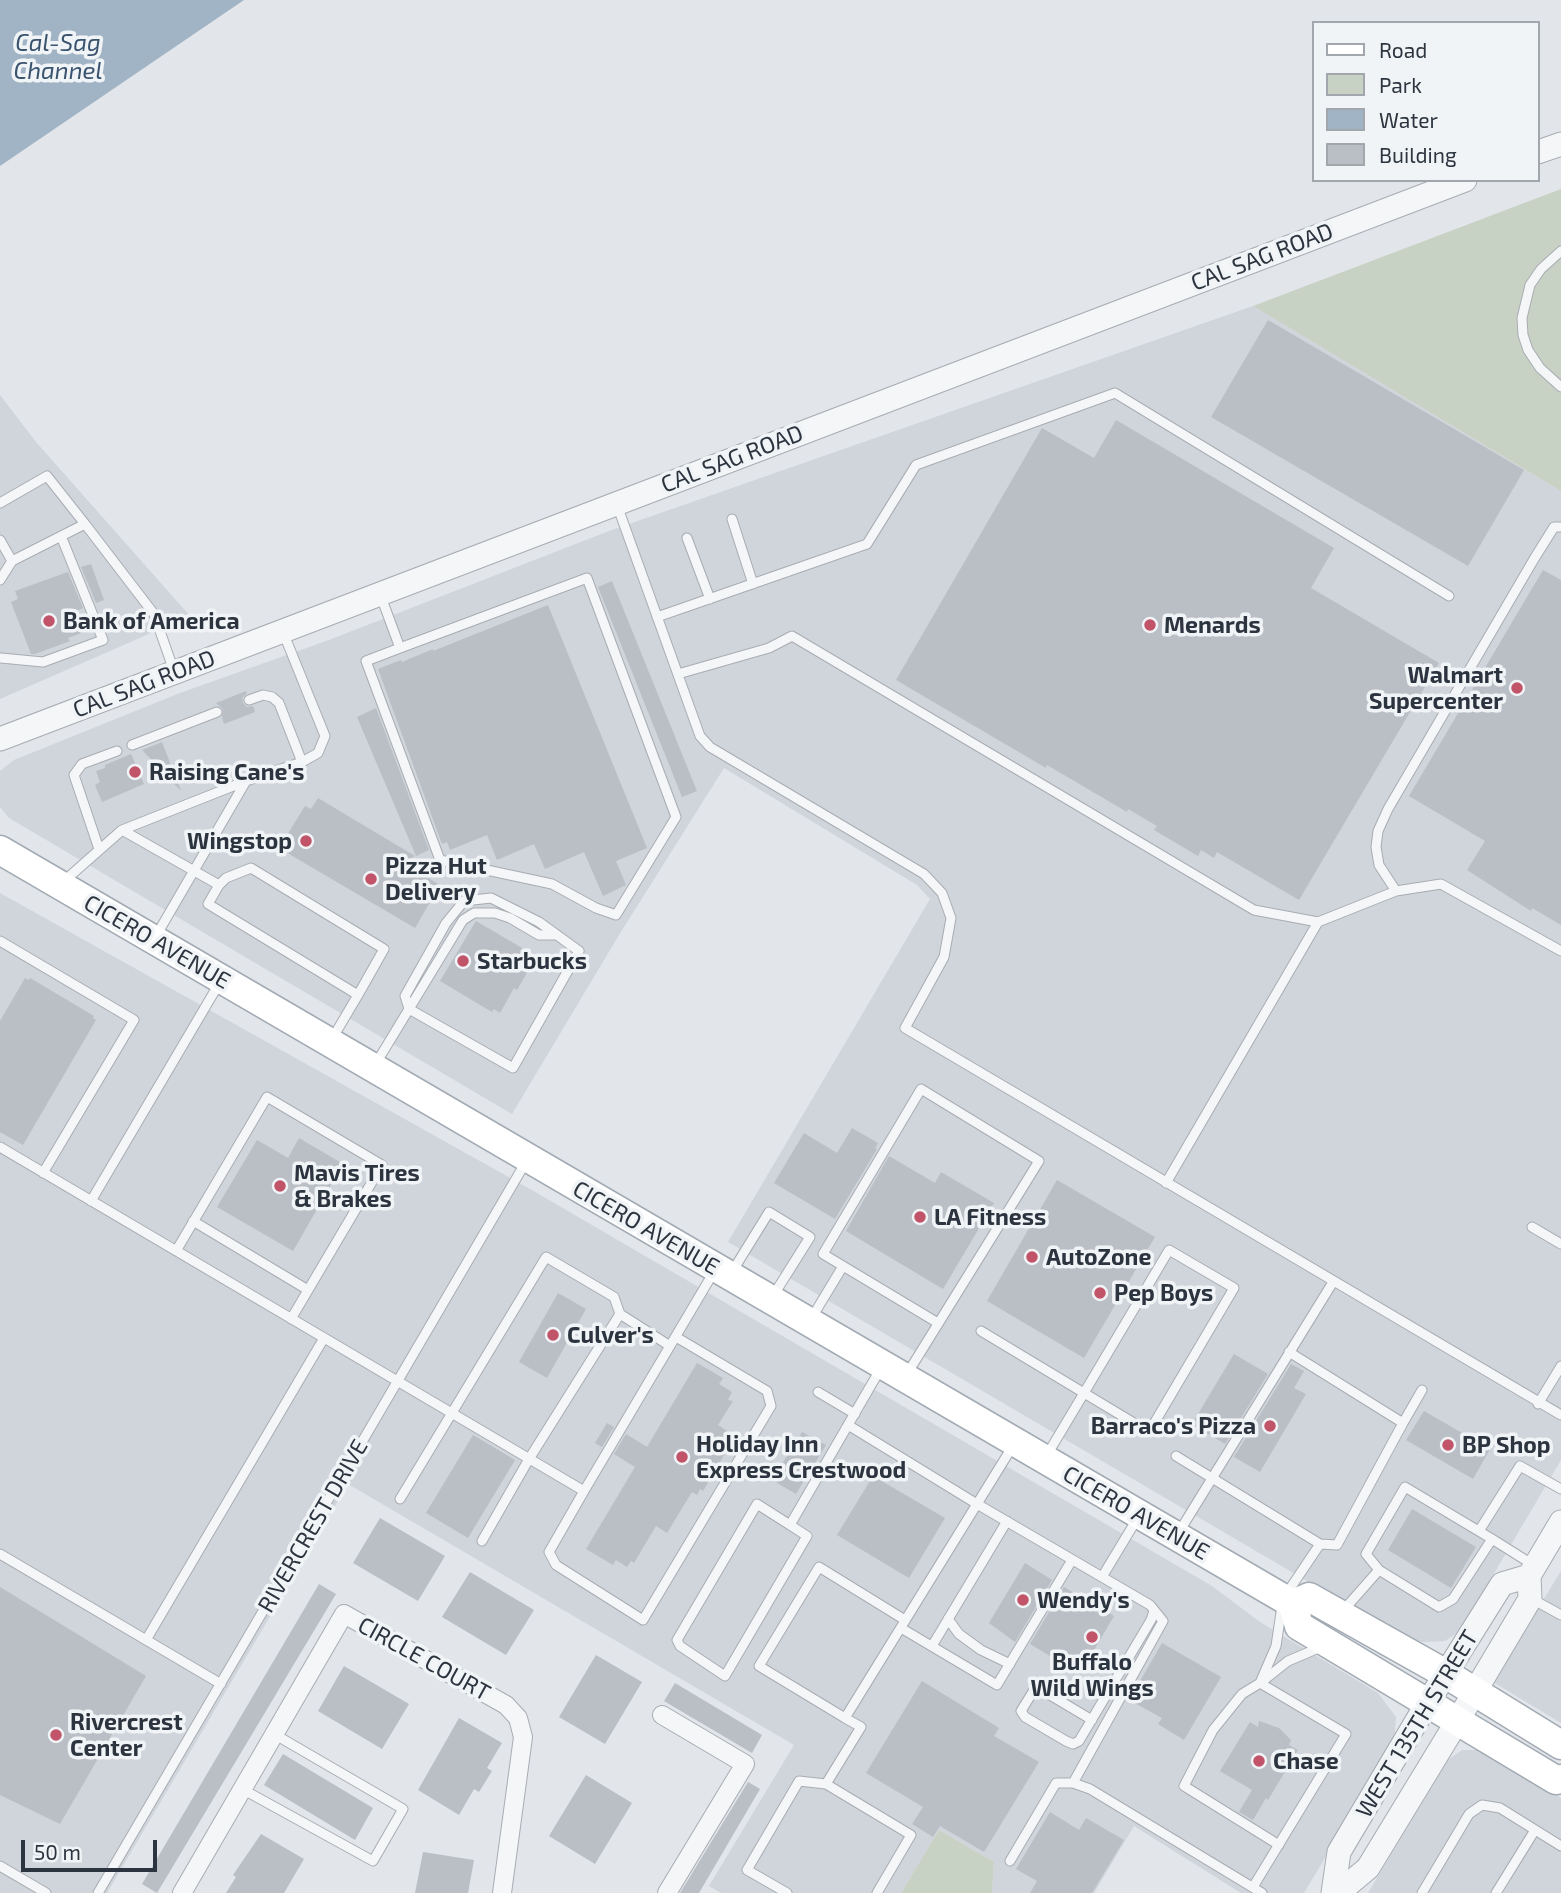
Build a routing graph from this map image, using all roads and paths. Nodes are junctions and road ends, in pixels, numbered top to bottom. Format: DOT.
graph roads {
  1 [pos="1561,144"];
  2 [pos="1540,151"];
  3 [pos="1460,182"];
  4 [pos="1561,251"];
  5 [pos="1561,387"];
  6 [pos="0,503"];
  7 [pos="617,504"];
  8 [pos="732,519"];
  9 [pos="85,524"];
  10 [pos="1557,527"];
  11 [pos="61,536"];
  12 [pos="687,538"];
  13 [pos="0,540"];
  14 [pos="12,561"];
  15 [pos="0,580"];
  16 [pos="753,584"];
  17 [pos="380,594"];
  18 [pos="1449,596"];
  19 [pos="710,598"];
  20 [pos="657,617"];
  21 [pos="283,631"];
  22 [pos="400,648"];
  23 [pos="0,657"];
  24 [pos="175,672"];
  25 [pos="678,674"];
  26 [pos="249,700"];
  27 [pos="217,712"];
  28 [pos="0,739"];
  29 [pos="132,745"];
  30 [pos="117,751"];
  31 [pos="302,762"];
  32 [pos="246,781"];
  33 [pos="122,830"];
  34 [pos="4,849"];
  35 [pos="99,849"];
  36 [pos="193,872"];
  37 [pos="60,885"];
  38 [pos="219,886"];
  39 [pos="1396,891"];
  40 [pos="1318,922"];
  41 [pos="557,935"];
  42 [pos="153,940"];
  43 [pos="0,941"];
  44 [pos="1561,951"];
  45 [pos="221,980"];
  46 [pos="358,996"];
  47 [pos="410,1009"];
  48 [pos="329,1043"];
  49 [pos="373,1069"];
  50 [pos="0,1147"];
  51 [pos="527,1160"];
  52 [pos="43,1173"];
  53 [pos="1166,1183"];
  54 [pos="91,1201"];
  55 [pos="193,1222"];
  56 [pos="1532,1227"];
  57 [pos="1561,1244"];
  58 [pos="176,1251"];
  59 [pos="843,1266"];
  60 [pos="722,1273"];
  61 [pos="1333,1282"];
  62 [pos="308,1290"];
  63 [pos="770,1301"];
  64 [pos="620,1314"];
  65 [pos="291,1319"];
  66 [pos="809,1323"];
  67 [pos="938,1323"];
  68 [pos="981,1331"];
  69 [pos="676,1337"];
  70 [pos="324,1338"];
  71 [pos="670,1346"];
  72 [pos="1289,1352"];
  73 [pos="1561,1366"];
  74 [pos="893,1372"];
  75 [pos="398,1382"];
  76 [pos="1422,1390"];
  77 [pos="818,1392"];
  78 [pos="1084,1393"];
  79 [pos="1538,1404"];
  80 [pos="451,1413"];
  81 [pos="855,1414"];
  82 [pos="1558,1414"];
  83 [pos="1403,1423"];
  84 [pos="1561,1424"];
  85 [pos="848,1426"];
  86 [pos="1014,1442"];
  87 [pos="1176,1456"];
  88 [pos="529,1459"];
  89 [pos="1045,1460"];
  90 [pos="1212,1477"];
  91 [pos="1561,1489"];
  92 [pos="584,1491"];
  93 [pos="400,1499"];
  94 [pos="976,1504"];
  95 [pos="1139,1515"];
  96 [pos="1007,1521"];
  97 [pos="1561,1522"];
  98 [pos="790,1525"];
  99 [pos="1479,1531"];
  100 [pos="1177,1536"];
  101 [pos="1492,1539"];
  102 [pos="482,1541"];
  103 [pos="1320,1544"];
  104 [pos="0,1554"];
  105 [pos="1072,1560"];
  106 [pos="1379,1570"];
  107 [pos="1102,1577"];
  108 [pos="1531,1580"];
  109 [pos="1288,1602"];
  110 [pos="1154,1612"];
  111 [pos="1340,1614"];
  112 [pos="1561,1615"];
  113 [pos="948,1619"];
  114 [pos="903,1624"];
  115 [pos="146,1640"];
  116 [pos="1330,1645"];
  117 [pos="932,1646"];
  118 [pos="1010,1664"];
  119 [pos="1446,1674"];
  120 [pos="1260,1683"];
  121 [pos="220,1685"];
  122 [pos="1474,1692"];
  123 [pos="1428,1702"];
  124 [pos="662,1715"];
  125 [pos="845,1718"];
  126 [pos="1092,1720"];
  127 [pos="1458,1720"];
  128 [pos="274,1734"];
  129 [pos="1561,1745"];
  130 [pos="1561,1779"];
  131 [pos="1073,1783"];
  132 [pos="826,1784"];
  133 [pos="242,1789"];
  134 [pos="1535,1830"];
  135 [pos="1279,1845"];
  136 [pos="1561,1846"];
  137 [pos="1010,1861"];
  138 [pos="0,1866"];
  139 [pos="1253,1887"];
  140 [pos="46,1893"];
  141 [pos="98,1893"];
  142 [pos="182,1893"];
  143 [pos="502,1893"];
  144 [pos="667,1893"];
  145 [pos="787,1893"];
  146 [pos="877,1893"];
  147 [pos="1262,1893"];
  148 [pos="1333,1893"];
  149 [pos="1338,1893"];
  150 [pos="1422,1893"];
  151 [pos="1496,1893"];
  1 -- 2 [label="street"];
  3 -- 7 [label="street, CAL SAG ROAD"];
  4 -- 5 [label="lane"];
  6 -- 9 [label="lane"];
  7 -- 17 [label="street, CAL SAG ROAD"];
  7 -- 20 [label="lane"];
  8 -- 16 [label="lane"];
  9 -- 11 [label="lane"];
  9 -- 24 [label="lane"];
  10 -- 39 [label="lane"];
  11 -- 14 [label="lane"];
  11 -- 23 [label="lane"];
  12 -- 19 [label="lane"];
  13 -- 14 [label="lane"];
  14 -- 15 [label="lane"];
  16 -- 18 [label="lane"];
  16 -- 19 [label="lane"];
  17 -- 21 [label="street, CAL SAG ROAD"];
  17 -- 22 [label="lane"];
  19 -- 20 [label="lane"];
  20 -- 25 [label="lane"];
  21 -- 24 [label="street, CAL SAG ROAD"];
  21 -- 31 [label="lane"];
  22 -- 22 [label="lane"];
  24 -- 28 [label="street, CAL SAG ROAD"];
  25 -- 40 [label="lane"];
  25 -- 53 [label="lane"];
  26 -- 31 [label="lane"];
  27 -- 29 [label="lane"];
  30 -- 35 [label="lane"];
  31 -- 32 [label="lane"];
  32 -- 33 [label="lane"];
  32 -- 36 [label="lane"];
  33 -- 35 [label="lane"];
  33 -- 36 [label="lane"];
  34 -- 37 [label="main road, CICERO AVENUE"];
  35 -- 37 [label="lane"];
  36 -- 38 [label="lane"];
  36 -- 42 [label="lane"];
  37 -- 42 [label="main road, CICERO AVENUE"];
  38 -- 46 [label="lane"];
  38 -- 46 [label="lane"];
  39 -- 40 [label="lane"];
  39 -- 44 [label="lane"];
  40 -- 53 [label="lane"];
  41 -- 47 [label="lane"];
  41 -- 47 [label="lane"];
  41 -- 47 [label="lane"];
  42 -- 45 [label="main road, CICERO AVENUE"];
  43 -- 52 [label="lane"];
  45 -- 48 [label="main road, CICERO AVENUE"];
  45 -- 54 [label="lane"];
  46 -- 48 [label="lane"];
  47 -- 49 [label="lane"];
  48 -- 49 [label="main road, CICERO AVENUE"];
  49 -- 51 [label="main road, CICERO AVENUE"];
  50 -- 52 [label="lane"];
  51 -- 60 [label="main road, CICERO AVENUE"];
  51 -- 75 [label="lane, RIVERCREST DRIVE"];
  52 -- 54 [label="lane"];
  53 -- 61 [label="lane"];
  54 -- 58 [label="lane"];
  55 -- 58 [label="lane"];
  55 -- 62 [label="lane"];
  55 -- 62 [label="lane"];
  56 -- 57 [label="lane"];
  58 -- 65 [label="lane"];
  59 -- 66 [label="lane"];
  59 -- 67 [label="lane"];
  59 -- 67 [label="lane"];
  60 -- 63 [label="main road, CICERO AVENUE"];
  60 -- 63 [label="lane"];
  60 -- 69 [label="lane"];
  61 -- 72 [label="lane"];
  61 -- 79 [label="lane"];
  62 -- 65 [label="lane"];
  63 -- 66 [label="main road, CICERO AVENUE"];
  64 -- 71 [label="lane"];
  64 -- 80 [label="lane"];
  64 -- 88 [label="lane"];
  65 -- 70 [label="lane"];
  66 -- 74 [label="main road, CICERO AVENUE"];
  67 -- 74 [label="lane"];
  68 -- 78 [label="lane"];
  69 -- 71 [label="lane"];
  69 -- 92 [label="lane"];
  70 -- 75 [label="lane"];
  70 -- 115 [label="lane"];
  71 -- 92 [label="lane"];
  72 -- 83 [label="lane"];
  72 -- 90 [label="lane"];
  73 -- 79 [label="lane"];
  74 -- 81 [label="lane"];
  74 -- 86 [label="main road, CICERO AVENUE"];
  75 -- 80 [label="lane"];
  75 -- 121 [label="lane, RIVERCREST DRIVE"];
  76 -- 83 [label="lane"];
  77 -- 81 [label="lane"];
  78 -- 78 [label="lane"];
  78 -- 89 [label="lane"];
  79 -- 82 [label="lane"];
  80 -- 88 [label="lane"];
  80 -- 93 [label="lane"];
  81 -- 85 [label="lane"];
  82 -- 84 [label="lane"];
  83 -- 103 [label="lane"];
  85 -- 94 [label="lane"];
  85 -- 98 [label="lane"];
  86 -- 89 [label="main road, CICERO AVENUE"];
  86 -- 94 [label="lane"];
  87 -- 90 [label="lane"];
  88 -- 92 [label="lane"];
  88 -- 102 [label="lane"];
  89 -- 95 [label="main road, CICERO AVENUE"];
  90 -- 100 [label="lane"];
  90 -- 103 [label="lane"];
  91 -- 99 [label="lane"];
  94 -- 96 [label="lane"];
  94 -- 114 [label="lane"];
  95 -- 100 [label="main road, CICERO AVENUE"];
  95 -- 107 [label="lane"];
  96 -- 105 [label="lane"];
  96 -- 113 [label="lane"];
  97 -- 108 [label="street, WEST 135TH STREET"];
  98 -- 98 [label="lane"];
  99 -- 101 [label="lane"];
  99 -- 106 [label="lane"];
  100 -- 109 [label="main road, CICERO AVENUE"];
  101 -- 106 [label="lane"];
  101 -- 108 [label="lane"];
  103 -- 109 [label="lane"];
  104 -- 115 [label="lane"];
  105 -- 107 [label="lane"];
  105 -- 118 [label="lane"];
  106 -- 111 [label="lane"];
  107 -- 110 [label="lane"];
  108 -- 112 [label="lane"];
  108 -- 119 [label="street, WEST 135TH STREET"];
  108 -- 122 [label="street, WEST 135TH STREET"];
  109 -- 111 [label="main road, CICERO AVENUE"];
  109 -- 116 [label="main road"];
  109 -- 120 [label="lane"];
  110 -- 126 [label="lane"];
  110 -- 131 [label="lane"];
  111 -- 119 [label="main road, CICERO AVENUE"];
  113 -- 117 [label="lane"];
  113 -- 118 [label="lane"];
  114 -- 117 [label="lane"];
  114 -- 125 [label="lane"];
  114 -- 125 [label="lane"];
  115 -- 121 [label="lane"];
  116 -- 120 [label="lane"];
  116 -- 123 [label="main road"];
  117 -- 118 [label="lane"];
  119 -- 122 [label="main road, CICERO AVENUE"];
  119 -- 123 [label="street, WEST 135TH STREET"];
  120 -- 135 [label="lane"];
  120 -- 135 [label="lane"];
  121 -- 141 [label="lane, RIVERCREST DRIVE"];
  122 -- 127 [label="street, WEST 135TH STREET"];
  122 -- 129 [label="main road, CICERO AVENUE"];
  123 -- 127 [label="main road"];
  123 -- 148 [label="street, WEST 135TH STREET"];
  124 -- 144 [label="street"];
  125 -- 132 [label="lane"];
  126 -- 126 [label="lane"];
  127 -- 130 [label="main road"];
  127 -- 149 [label="street, WEST 135TH STREET"];
  128 -- 133 [label="street, CIRCLE COURT"];
  128 -- 133 [label="lane"];
  128 -- 143 [label="street, CIRCLE COURT"];
  131 -- 137 [label="lane"];
  131 -- 139 [label="lane"];
  132 -- 145 [label="lane"];
  132 -- 146 [label="lane"];
  133 -- 142 [label="street, CIRCLE COURT"];
  134 -- 136 [label="lane"];
  134 -- 150 [label="lane"];
  134 -- 151 [label="lane"];
  135 -- 139 [label="lane"];
  138 -- 140 [label="lane"];
  139 -- 147 [label="lane"];
}
